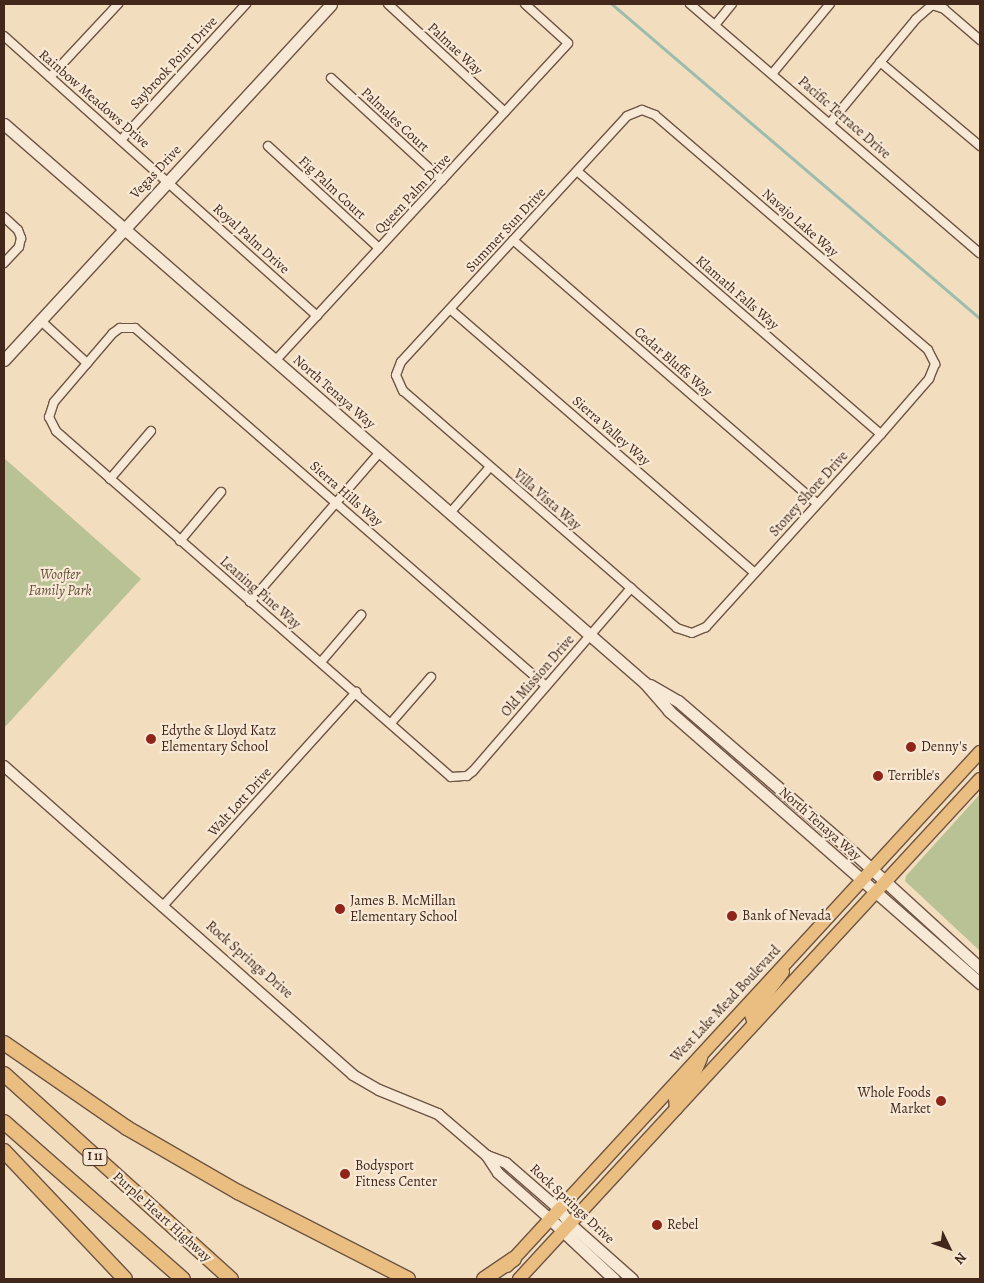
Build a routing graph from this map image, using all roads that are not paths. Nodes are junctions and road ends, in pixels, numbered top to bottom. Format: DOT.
graph roads {
  1 [pos="118,4"];
  2 [pos="246,4"];
  3 [pos="331,4"];
  4 [pos="388,4"];
  5 [pos="525,4"];
  6 [pos="690,4"];
  7 [pos="732,4"];
  8 [pos="830,4"];
  9 [pos="715,25"];
  10 [pos="4,36"];
  11 [pos="980,40"];
  12 [pos="880,62"];
  13 [pos="772,74"];
  14 [pos="50,78"];
  15 [pos="331,78"];
  16 [pos="642,110"];
  17 [pos="505,112"];
  18 [pos="830,123"];
  19 [pos="4,124"];
  20 [pos="121,140"];
  21 [pos="268,146"];
  22 [pos="980,146"];
  23 [pos="577,171"];
  24 [pos="442,180"];
  25 [pos="168,181"];
  26 [pos="4,217"];
  27 [pos="124,229"];
  28 [pos="513,240"];
  29 [pos="379,248"];
  30 [pos="980,253"];
  31 [pos="4,263"];
  32 [pos="450,309"];
  33 [pos="316,316"];
  34 [pos="40,320"];
  35 [pos="4,360"];
  36 [pos="276,361"];
  37 [pos="87,363"];
  38 [pos="935,364"];
  39 [pos="396,375"];
  40 [pos="151,431"];
  41 [pos="881,434"];
  42 [pos="380,452"];
  43 [pos="490,466"];
  44 [pos="110,479"];
  45 [pos="221,492"];
  46 [pos="336,502"];
  47 [pos="817,503"];
  48 [pos="450,513"];
  49 [pos="180,541"];
  50 [pos="755,573"];
  51 [pos="631,588"];
  52 [pos="250,602"];
  53 [pos="361,615"];
  54 [pos="692,633"];
  55 [pos="591,635"];
  56 [pos="321,662"];
  57 [pos="431,677"];
  58 [pos="645,683"];
  59 [pos="546,686"];
  60 [pos="356,692"];
  61 [pos="669,711"];
  62 [pos="703,722"];
  63 [pos="391,723"];
  64 [pos="702,741"];
  65 [pos="980,752"];
  66 [pos="748,761"];
  67 [pos="4,766"];
  68 [pos="462,777"];
  69 [pos="980,779"];
  70 [pos="870,868"];
  71 [pos="860,879"];
  72 [pos="885,882"];
  73 [pos="876,893"];
  74 [pos="162,907"];
  75 [pos="795,950"];
  76 [pos="980,968"];
  77 [pos="980,983"];
  78 [pos="740,1010"];
  79 [pos="754,1024"];
  80 [pos="4,1043"];
  81 [pos="703,1051"];
  82 [pos="716,1066"];
  83 [pos="4,1074"];
  84 [pos="661,1097"];
  85 [pos="676,1109"];
  86 [pos="4,1122"];
  87 [pos="4,1151"];
  88 [pos="487,1156"];
  89 [pos="627,1161"];
  90 [pos="559,1210"];
  91 [pos="550,1219"];
  92 [pos="565,1228"];
  93 [pos="514,1259"];
  94 [pos="125,1279"];
  95 [pos="183,1279"];
  96 [pos="231,1279"];
  97 [pos="408,1279"];
  98 [pos="484,1279"];
  99 [pos="496,1279"];
  100 [pos="519,1279"];
  101 [pos="614,1279"];
  102 [pos="632,1279"];
  1 -- 14 [label="street"];
  2 -- 20 [label="street, Saybrook Point Drive"];
  3 -- 25 [label="main road, Vegas Drive"];
  4 -- 17 [label="street, Palmae Way"];
  5 -- 17 [label="street, Queen Palm Drive"];
  6 -- 9 [label="street, Pacific Terrace Drive"];
  7 -- 9 [label="street"];
  8 -- 13 [label="street"];
  9 -- 13 [label="street, Pacific Terrace Drive"];
  10 -- 14 [label="street, Rainbow Meadows Drive"];
  11 -- 12 [label="street"];
  12 -- 18 [label="street"];
  12 -- 22 [label="street"];
  13 -- 18 [label="street, Pacific Terrace Drive"];
  14 -- 20 [label="street, Rainbow Meadows Drive"];
  15 -- 24 [label="street, Palmales Court"];
  16 -- 23 [label="street, Summer Sun Drive"];
  16 -- 38 [label="street, Navajo Lake Way"];
  17 -- 24 [label="street, Queen Palm Drive"];
  18 -- 30 [label="street, Pacific Terrace Drive"];
  19 -- 27 [label="main road, North Tenaya Way"];
  20 -- 25 [label="street, Rainbow Meadows Drive"];
  21 -- 29 [label="street, Fig Palm Court"];
  23 -- 28 [label="street, Summer Sun Drive"];
  23 -- 41 [label="street, Klamath Falls Way"];
  24 -- 29 [label="street, Queen Palm Drive"];
  25 -- 27 [label="main road, Vegas Drive"];
  25 -- 33 [label="street, Royal Palm Drive"];
  26 -- 31 [label="street"];
  27 -- 34 [label="main road, Vegas Drive"];
  27 -- 36 [label="main road, North Tenaya Way"];
  28 -- 32 [label="street, Summer Sun Drive"];
  28 -- 47 [label="street, Cedar Bluffs Way"];
  29 -- 33 [label="street, Queen Palm Drive"];
  32 -- 39 [label="street, Summer Sun Drive"];
  32 -- 50 [label="street, Sierra Valley Way"];
  33 -- 36 [label="street, Queen Palm Drive"];
  34 -- 35 [label="main road, Vegas Drive"];
  34 -- 37 [label="street"];
  36 -- 42 [label="main road, North Tenaya Way"];
  37 -- 44 [label="street, Leaning Pine Way"];
  37 -- 46 [label="street, Sierra Hills Way"];
  38 -- 41 [label="street, Stoney Shore Drive"];
  39 -- 43 [label="street, Villa Vista Way"];
  40 -- 44 [label="street"];
  41 -- 47 [label="street, Stoney Shore Drive"];
  42 -- 46 [label="street"];
  42 -- 48 [label="main road, North Tenaya Way"];
  43 -- 48 [label="street"];
  43 -- 51 [label="street, Villa Vista Way"];
  44 -- 49 [label="street, Leaning Pine Way"];
  45 -- 49 [label="street"];
  46 -- 52 [label="street"];
  46 -- 59 [label="street, Sierra Hills Way"];
  47 -- 50 [label="street, Stoney Shore Drive"];
  48 -- 55 [label="main road, North Tenaya Way"];
  49 -- 52 [label="street, Leaning Pine Way"];
  50 -- 54 [label="street, Stoney Shore Drive"];
  51 -- 54 [label="street, Villa Vista Way"];
  51 -- 55 [label="street, Old Mission Drive"];
  52 -- 56 [label="street, Leaning Pine Way"];
  53 -- 56 [label="street"];
  55 -- 58 [label="main road, North Tenaya Way"];
  55 -- 59 [label="street, Old Mission Drive"];
  56 -- 60 [label="street, Leaning Pine Way"];
  57 -- 63 [label="street"];
  58 -- 61 [label="main road, North Tenaya Way"];
  58 -- 62 [label="main road, North Tenaya Way"];
  59 -- 68 [label="street, Old Mission Drive"];
  60 -- 63 [label="street, Leaning Pine Way"];
  60 -- 74 [label="street, Walt Lott Drive"];
  61 -- 62 [label="main road"];
  61 -- 64 [label="main road, North Tenaya Way"];
  62 -- 66 [label="main road, North Tenaya Way"];
  63 -- 68 [label="street, Leaning Pine Way"];
  64 -- 66 [label="main road"];
  64 -- 71 [label="main road, North Tenaya Way"];
  65 -- 70 [label="main road, West Lake Mead Boulevard"];
  66 -- 70 [label="main road, North Tenaya Way"];
  67 -- 74 [label="street, Rock Springs Drive"];
  69 -- 72 [label="main road"];
  70 -- 71 [label="main road, West Lake Mead Boulevard"];
  70 -- 72 [label="main road, North Tenaya Way"];
  71 -- 73 [label="main road, North Tenaya Way"];
  71 -- 75 [label="main road, West Lake Mead Boulevard"];
  72 -- 73 [label="main road"];
  72 -- 76 [label="main road, North Tenaya Way"];
  73 -- 77 [label="main road, North Tenaya Way"];
  73 -- 79 [label="main road"];
  74 -- 88 [label="street, Rock Springs Drive"];
  75 -- 78 [label="main road, West Lake Mead Boulevard"];
  75 -- 79 [label="main road"];
  78 -- 81 [label="main road, West Lake Mead Boulevard"];
  78 -- 82 [label="main road"];
  79 -- 82 [label="main road"];
  80 -- 97 [label="highway"];
  81 -- 84 [label="main road, West Lake Mead Boulevard"];
  81 -- 85 [label="main road"];
  82 -- 85 [label="main road"];
  83 -- 96 [label="highway, Purple Heart Highway / I 11"];
  84 -- 89 [label="main road"];
  84 -- 90 [label="main road, West Lake Mead Boulevard"];
  85 -- 89 [label="main road"];
  86 -- 95 [label="highway, I 11"];
  87 -- 94 [label="highway"];
  88 -- 90 [label="street, Rock Springs Drive"];
  88 -- 91 [label="street, Rock Springs Drive"];
  89 -- 92 [label="main road"];
  90 -- 91 [label="main road, West Lake Mead Boulevard"];
  90 -- 92 [label="main road, Rock Springs Drive"];
  91 -- 92 [label="main road, Rock Springs Drive"];
  91 -- 93 [label="main road, West Lake Mead Boulevard"];
  92 -- 100 [label="main road"];
  92 -- 101 [label="main road, Rock Springs Drive"];
  92 -- 102 [label="main road, Rock Springs Drive"];
  93 -- 98 [label="highway"];
  93 -- 99 [label="main road, West Lake Mead Boulevard"];
}
